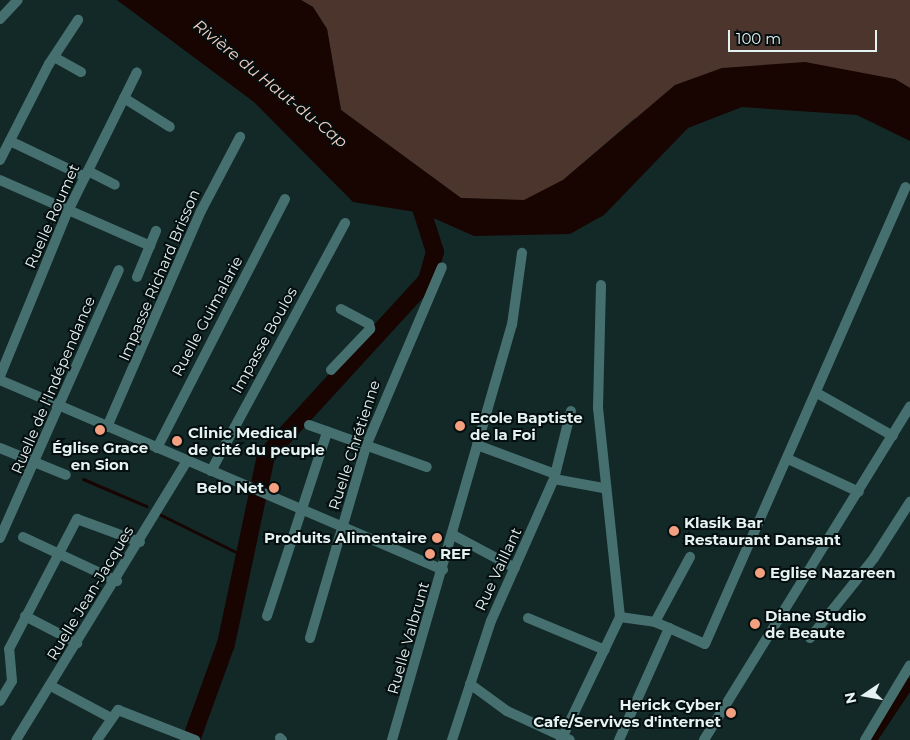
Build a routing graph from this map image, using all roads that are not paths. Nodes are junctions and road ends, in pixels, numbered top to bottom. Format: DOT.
graph roads {
  1 [pos="18,0"];
  2 [pos="0,19"];
  3 [pos="78,20"];
  4 [pos="54,56"];
  5 [pos="81,72"];
  6 [pos="137,72"];
  7 [pos="124,98"];
  8 [pos="170,127"];
  9 [pos="240,137"];
  10 [pos="10,141"];
  11 [pos="0,160"];
  12 [pos="86,174"];
  13 [pos="0,180"];
  14 [pos="115,185"];
  15 [pos="906,187"];
  16 [pos="285,199"];
  17 [pos="67,213"];
  18 [pos="345,223"];
  19 [pos="156,231"];
  20 [pos="150,246"];
  21 [pos="522,253"];
  22 [pos="442,267"];
  23 [pos="120,270"];
  24 [pos="137,277"];
  25 [pos="602,286"];
  26 [pos="341,309"];
  27 [pos="331,370"];
  28 [pos="0,376"];
  29 [pos="0,380"];
  30 [pos="817,394"];
  31 [pos="58,406"];
  32 [pos="910,407"];
  33 [pos="571,411"];
  34 [pos="310,425"];
  35 [pos="106,426"];
  36 [pos="327,432"];
  37 [pos="893,436"];
  38 [pos="477,445"];
  39 [pos="366,446"];
  40 [pos="0,448"];
  41 [pos="157,448"];
  42 [pos="788,459"];
  43 [pos="187,461"];
  44 [pos="36,465"];
  45 [pos="428,467"];
  46 [pos="210,471"];
  47 [pos="66,475"];
  48 [pos="554,476"];
  49 [pos="603,488"];
  50 [pos="859,492"];
  51 [pos="910,502"];
  52 [pos="299,509"];
  53 [pos="342,528"];
  54 [pos="453,535"];
  55 [pos="23,537"];
  56 [pos="0,538"];
  57 [pos="140,542"];
  58 [pos="59,553"];
  59 [pos="690,557"];
  60 [pos="516,568"];
  61 [pos="443,570"];
  62 [pos="117,580"];
  63 [pos="25,616"];
  64 [pos="267,616"];
  65 [pos="620,617"];
  66 [pos="528,618"];
  67 [pos="655,622"];
  68 [pos="669,628"];
  69 [pos="310,638"];
  70 [pos="810,638"];
  71 [pos="77,644"];
  72 [pos="605,650"];
  73 [pos="910,665"];
  74 [pos="470,684"];
  75 [pos="51,686"];
  76 [pos="0,701"];
  77 [pos="111,718"];
  78 [pos="170,736"];
  79 [pos="192,739"];
  80 [pos="565,739"];
  81 [pos="16,740"];
  82 [pos="97,740"];
  83 [pos="392,740"];
  84 [pos="452,740"];
  85 [pos="619,740"];
  86 [pos="705,740"];
  87 [pos="865,740"];
  1 -- 2 [label="street"];
  3 -- 4 [label="street"];
  4 -- 5 [label="street"];
  4 -- 10 [label="street"];
  6 -- 7 [label="street, Ruelle Roumet"];
  7 -- 8 [label="street"];
  7 -- 12 [label="street, Ruelle Roumet"];
  9 -- 35 [label="street, Impasse Richard Brisson"];
  10 -- 11 [label="street"];
  10 -- 12 [label="street"];
  12 -- 14 [label="street"];
  12 -- 17 [label="street, Ruelle Roumet"];
  13 -- 17 [label="street"];
  15 -- 30 [label="street"];
  16 -- 41 [label="street, Ruelle Guimalarie"];
  17 -- 20 [label="street"];
  17 -- 28 [label="street, Ruelle Roumet"];
  18 -- 46 [label="street, Impasse Boulos"];
  19 -- 20 [label="street"];
  20 -- 24 [label="street"];
  21 -- 38 [label="street, Ruelle Valbrunt"];
  22 -- 39 [label="street, Ruelle Chrétienne"];
  23 -- 31 [label="street, Ruelle de l'Indépendance"];
  25 -- 49 [label="street"];
  26 -- 27 [label="street"];
  29 -- 31 [label="street"];
  30 -- 37 [label="street"];
  30 -- 42 [label="street"];
  31 -- 35 [label="street"];
  31 -- 44 [label="street, Ruelle de l'Indépendance"];
  32 -- 37 [label="street"];
  33 -- 48 [label="street, Rue Vaillant"];
  34 -- 36 [label="street"];
  35 -- 41 [label="street"];
  36 -- 39 [label="street"];
  36 -- 52 [label="street"];
  37 -- 50 [label="street"];
  38 -- 48 [label="street"];
  38 -- 54 [label="street, Ruelle Valbrunt"];
  39 -- 45 [label="street"];
  39 -- 53 [label="street, Ruelle Chrétienne"];
  40 -- 44 [label="street"];
  41 -- 43 [label="street"];
  42 -- 50 [label="street"];
  42 -- 68 [label="street"];
  43 -- 46 [label="street"];
  43 -- 57 [label="street, Ruelle Jean-Jacques"];
  44 -- 47 [label="street"];
  44 -- 56 [label="street, Ruelle de l'Indépendance"];
  46 -- 52 [label="street"];
  48 -- 49 [label="street"];
  48 -- 60 [label="street, Rue Vaillant"];
  49 -- 65 [label="street"];
  50 -- 86 [label="street"];
  51 -- 70 [label="street"];
  52 -- 53 [label="street"];
  52 -- 64 [label="street"];
  53 -- 61 [label="street"];
  53 -- 69 [label="street, Ruelle Chrétienne"];
  54 -- 60 [label="street"];
  54 -- 61 [label="street, Ruelle Valbrunt"];
  55 -- 58 [label="street"];
  57 -- 58 [label="street"];
  57 -- 62 [label="street, Ruelle Jean-Jacques"];
  58 -- 62 [label="street"];
  58 -- 63 [label="street"];
  59 -- 67 [label="street"];
  60 -- 74 [label="street, Rue Vaillant"];
  61 -- 83 [label="street, Ruelle Valbrunt"];
  62 -- 71 [label="street, Ruelle Jean-Jacques"];
  63 -- 71 [label="street"];
  63 -- 76 [label="street"];
  65 -- 67 [label="street"];
  65 -- 72 [label="street"];
  66 -- 72 [label="street"];
  67 -- 68 [label="street"];
  68 -- 85 [label="street"];
  71 -- 75 [label="street, Ruelle Jean-Jacques"];
  72 -- 80 [label="street"];
  73 -- 87 [label="street"];
  74 -- 80 [label="street"];
  74 -- 84 [label="street, Rue Vaillant"];
  75 -- 77 [label="street"];
  75 -- 81 [label="street, Ruelle Jean-Jacques"];
  77 -- 78 [label="street"];
  77 -- 82 [label="street"];
  78 -- 79 [label="street"];
}
